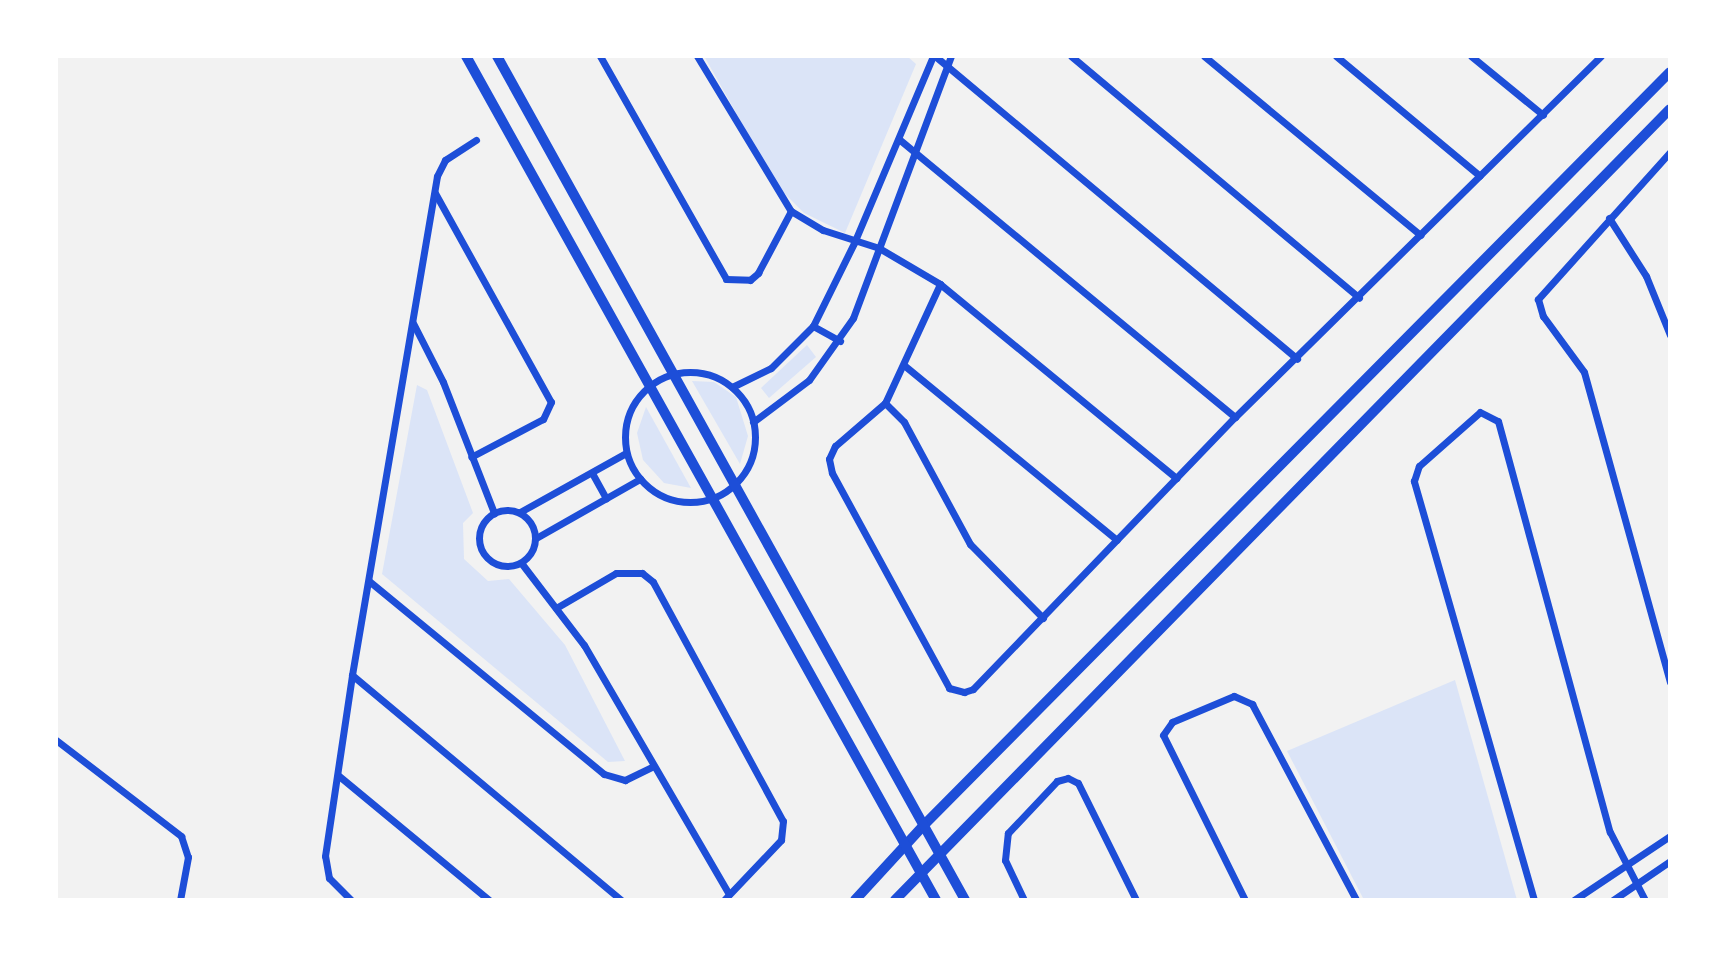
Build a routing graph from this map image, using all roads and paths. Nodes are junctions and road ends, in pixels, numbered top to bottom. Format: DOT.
graph roads {
  1 [pos="466,56"];
  2 [pos="497,56"];
  3 [pos="600,56"];
  4 [pos="698,56"];
  5 [pos="934,56"];
  6 [pos="951,56"];
  7 [pos="1071,56"];
  8 [pos="1204,56"];
  9 [pos="1336,56"];
  10 [pos="1471,56"];
  11 [pos="1601,56"];
  12 [pos="946,65"];
  13 [pos="1670,72"];
  14 [pos="1670,109"];
  15 [pos="1543,115"];
  16 [pos="476,140"];
  17 [pos="900,140"];
  18 [pos="913,149"];
  19 [pos="1670,152"];
  20 [pos="1480,176"];
  21 [pos="435,193"];
  22 [pos="791,211"];
  23 [pos="1609,218"];
  24 [pos="1420,235"];
  25 [pos="854,243"];
  26 [pos="879,248"];
  27 [pos="940,284"];
  28 [pos="1359,298"];
  29 [pos="413,322"];
  30 [pos="813,326"];
  31 [pos="1670,335"];
  32 [pos="840,341"];
  33 [pos="1297,359"];
  34 [pos="905,366"];
  35 [pos="672,373"];
  36 [pos="649,385"];
  37 [pos="732,387"];
  38 [pos="885,403"];
  39 [pos="1236,417"];
  40 [pos="753,422"];
  41 [pos="626,453"];
  42 [pos="471,457"];
  43 [pos="592,473"];
  44 [pos="1176,478"];
  45 [pos="640,479"];
  46 [pos="734,485"];
  47 [pos="606,498"];
  48 [pos="711,498"];
  49 [pos="520,512"];
  50 [pos="494,513"];
  51 [pos="536,538"];
  52 [pos="1117,540"];
  53 [pos="522,564"];
  54 [pos="369,581"];
  55 [pos="555,608"];
  56 [pos="1043,618"];
  57 [pos="352,675"];
  58 [pos="1670,682"];
  59 [pos="56,740"];
  60 [pos="652,767"];
  61 [pos="338,776"];
  62 [pos="923,826"];
  63 [pos="1670,836"];
  64 [pos="904,846"];
  65 [pos="939,853"];
  66 [pos="1670,861"];
  67 [pos="1627,863"];
  68 [pos="920,872"];
  69 [pos="1637,883"];
  70 [pos="726,897"];
  71 [pos="180,900"];
  72 [pos="351,900"];
  73 [pos="489,900"];
  74 [pos="621,900"];
  75 [pos="855,900"];
  76 [pos="895,900"];
  77 [pos="936,900"];
  78 [pos="965,900"];
  79 [pos="1024,900"];
  80 [pos="1136,900"];
  81 [pos="1245,900"];
  82 [pos="1356,900"];
  83 [pos="1534,900"];
  84 [pos="1574,900"];
  85 [pos="1613,900"];
  86 [pos="1645,900"];
  1 -- 36 [label="main road"];
  2 -- 35 [label="main road"];
  3 -- 22 [label="street"];
  4 -- 22 [label="street"];
  5 -- 12 [label="street"];
  5 -- 17 [label="street"];
  6 -- 12 [label="street"];
  7 -- 28 [label="street"];
  8 -- 24 [label="street"];
  9 -- 20 [label="street"];
  10 -- 15 [label="street"];
  11 -- 15 [label="street"];
  12 -- 18 [label="street"];
  12 -- 33 [label="street"];
  13 -- 62 [label="street"];
  14 -- 65 [label="street"];
  15 -- 20 [label="street"];
  16 -- 21 [label="street"];
  17 -- 18 [label="street"];
  17 -- 25 [label="street"];
  18 -- 26 [label="street"];
  18 -- 39 [label="street"];
  19 -- 23 [label="street"];
  20 -- 24 [label="street"];
  21 -- 29 [label="street"];
  21 -- 42 [label="street"];
  22 -- 25 [label="street"];
  23 -- 31 [label="street"];
  23 -- 58 [label="street"];
  24 -- 28 [label="street"];
  25 -- 26 [label="street"];
  25 -- 30 [label="street"];
  26 -- 27 [label="street"];
  26 -- 32 [label="street"];
  27 -- 34 [label="street"];
  27 -- 44 [label="street"];
  28 -- 33 [label="street"];
  29 -- 42 [label="street"];
  29 -- 54 [label="street"];
  30 -- 32 [label="street"];
  30 -- 37 [label="street"];
  32 -- 40 [label="street"];
  33 -- 39 [label="street"];
  34 -- 38 [label="street"];
  34 -- 52 [label="street"];
  35 -- 36 [label="street"];
  35 -- 37 [label="street"];
  35 -- 46 [label="main road"];
  36 -- 41 [label="street"];
  36 -- 48 [label="main road"];
  37 -- 40 [label="street"];
  38 -- 56 [label="street"];
  38 -- 56 [label="street"];
  39 -- 44 [label="street"];
  40 -- 46 [label="street"];
  41 -- 43 [label="street"];
  41 -- 45 [label="street"];
  42 -- 50 [label="street"];
  43 -- 47 [label="street"];
  43 -- 49 [label="street"];
  44 -- 52 [label="street"];
  45 -- 47 [label="street"];
  45 -- 48 [label="street"];
  46 -- 48 [label="street"];
  46 -- 62 [label="main road"];
  47 -- 51 [label="street"];
  48 -- 64 [label="main road"];
  49 -- 50 [label="street"];
  49 -- 51 [label="street"];
  50 -- 53 [label="street"];
  51 -- 53 [label="street"];
  52 -- 56 [label="street"];
  53 -- 55 [label="street"];
  54 -- 57 [label="street"];
  54 -- 60 [label="street"];
  55 -- 60 [label="street"];
  55 -- 70 [label="street"];
  57 -- 61 [label="street"];
  57 -- 74 [label="street"];
  59 -- 71 [label="street"];
  60 -- 70 [label="street"];
  61 -- 72 [label="street"];
  61 -- 73 [label="street"];
  62 -- 64 [label="street"];
  62 -- 65 [label="main road"];
  63 -- 67 [label="street"];
  64 -- 68 [label="main road"];
  64 -- 75 [label="street"];
  65 -- 68 [label="street"];
  65 -- 78 [label="main road"];
  66 -- 69 [label="street"];
  67 -- 69 [label="street"];
  67 -- 83 [label="street"];
  67 -- 84 [label="street"];
  68 -- 76 [label="street"];
  68 -- 77 [label="main road"];
  69 -- 85 [label="street"];
  69 -- 86 [label="street"];
  79 -- 80 [label="street"];
  81 -- 82 [label="street"];
}
